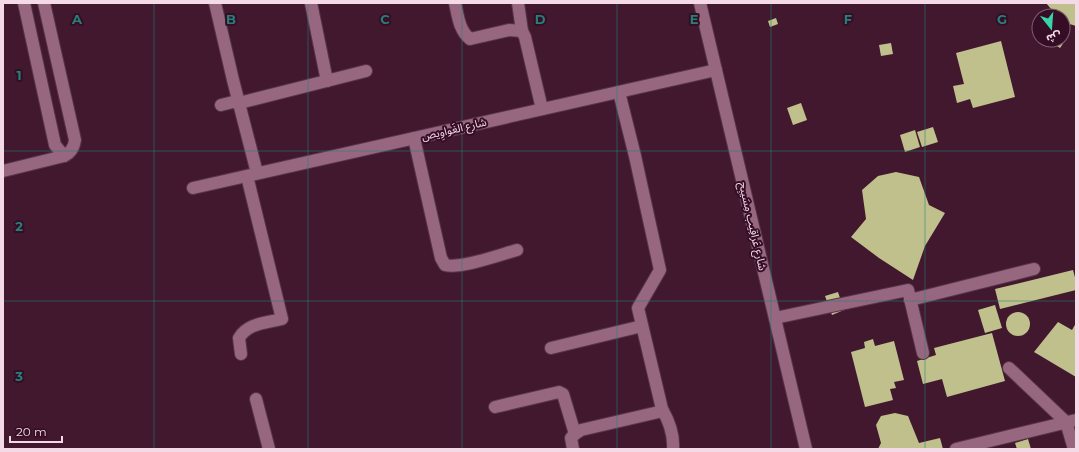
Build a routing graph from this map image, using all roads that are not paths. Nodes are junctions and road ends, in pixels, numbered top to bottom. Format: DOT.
graph roads {
  1 [pos="24,3"];
  2 [pos="215,3"];
  3 [pos="311,3"];
  4 [pos="455,3"];
  5 [pos="518,3"];
  6 [pos="700,3"];
  7 [pos="45,7"];
  8 [pos="26,16"];
  9 [pos="522,31"];
  10 [pos="716,70"];
  11 [pos="366,71"];
  12 [pos="327,81"];
  13 [pos="62,83"];
  14 [pos="42,87"];
  15 [pos="619,92"];
  16 [pos="239,103"];
  17 [pos="221,105"];
  18 [pos="542,109"];
  19 [pos="414,138"];
  20 [pos="64,156"];
  21 [pos="3,171"];
  22 [pos="252,174"];
  23 [pos="193,188"];
  24 [pos="517,250"];
  25 [pos="1034,270"];
  26 [pos="910,300"];
  27 [pos="775,318"];
  28 [pos="642,326"];
  29 [pos="551,348"];
  30 [pos="923,353"];
  31 [pos="241,354"];
  32 [pos="1009,368"];
  33 [pos="256,399"];
  34 [pos="496,407"];
  35 [pos="663,411"];
  36 [pos="1071,421"];
  37 [pos="575,434"];
  38 [pos="269,449"];
  39 [pos="573,449"];
  40 [pos="673,449"];
  41 [pos="806,449"];
  42 [pos="956,449"];
  43 [pos="1074,449"];
  1 -- 8 [label="street"];
  2 -- 16 [label="street"];
  3 -- 12 [label="street"];
  4 -- 9 [label="street"];
  5 -- 9 [label="street"];
  6 -- 10 [label="street, شارع عَراقِيب مِسَيبِح"];
  7 -- 8 [label="street"];
  7 -- 13 [label="street"];
  8 -- 14 [label="street"];
  9 -- 18 [label="street"];
  10 -- 15 [label="street, شارع الغَواوِيص"];
  10 -- 27 [label="street, شارع عَراقِيب مِسَيبِح"];
  11 -- 12 [label="street"];
  12 -- 16 [label="street"];
  13 -- 14 [label="street"];
  13 -- 20 [label="street"];
  14 -- 20 [label="street"];
  15 -- 18 [label="street, شارع الغَواوِيص"];
  15 -- 28 [label="street"];
  16 -- 17 [label="street"];
  16 -- 22 [label="street"];
  18 -- 19 [label="street, شارع الغَواوِيص"];
  19 -- 22 [label="street, شارع الغَواوِيص"];
  19 -- 24 [label="street"];
  20 -- 21 [label="street"];
  22 -- 23 [label="street, شارع الغَواوِيص"];
  22 -- 31 [label="street"];
  25 -- 26 [label="street"];
  26 -- 27 [label="street"];
  26 -- 30 [label="street"];
  27 -- 41 [label="street, شارع عَراقِيب مِسَيبِح"];
  28 -- 29 [label="street"];
  28 -- 35 [label="street"];
  32 -- 36 [label="street"];
  33 -- 38 [label="street"];
  34 -- 37 [label="street"];
  35 -- 37 [label="street"];
  35 -- 40 [label="street"];
  36 -- 42 [label="street"];
  36 -- 43 [label="street"];
  37 -- 39 [label="street"];
}
